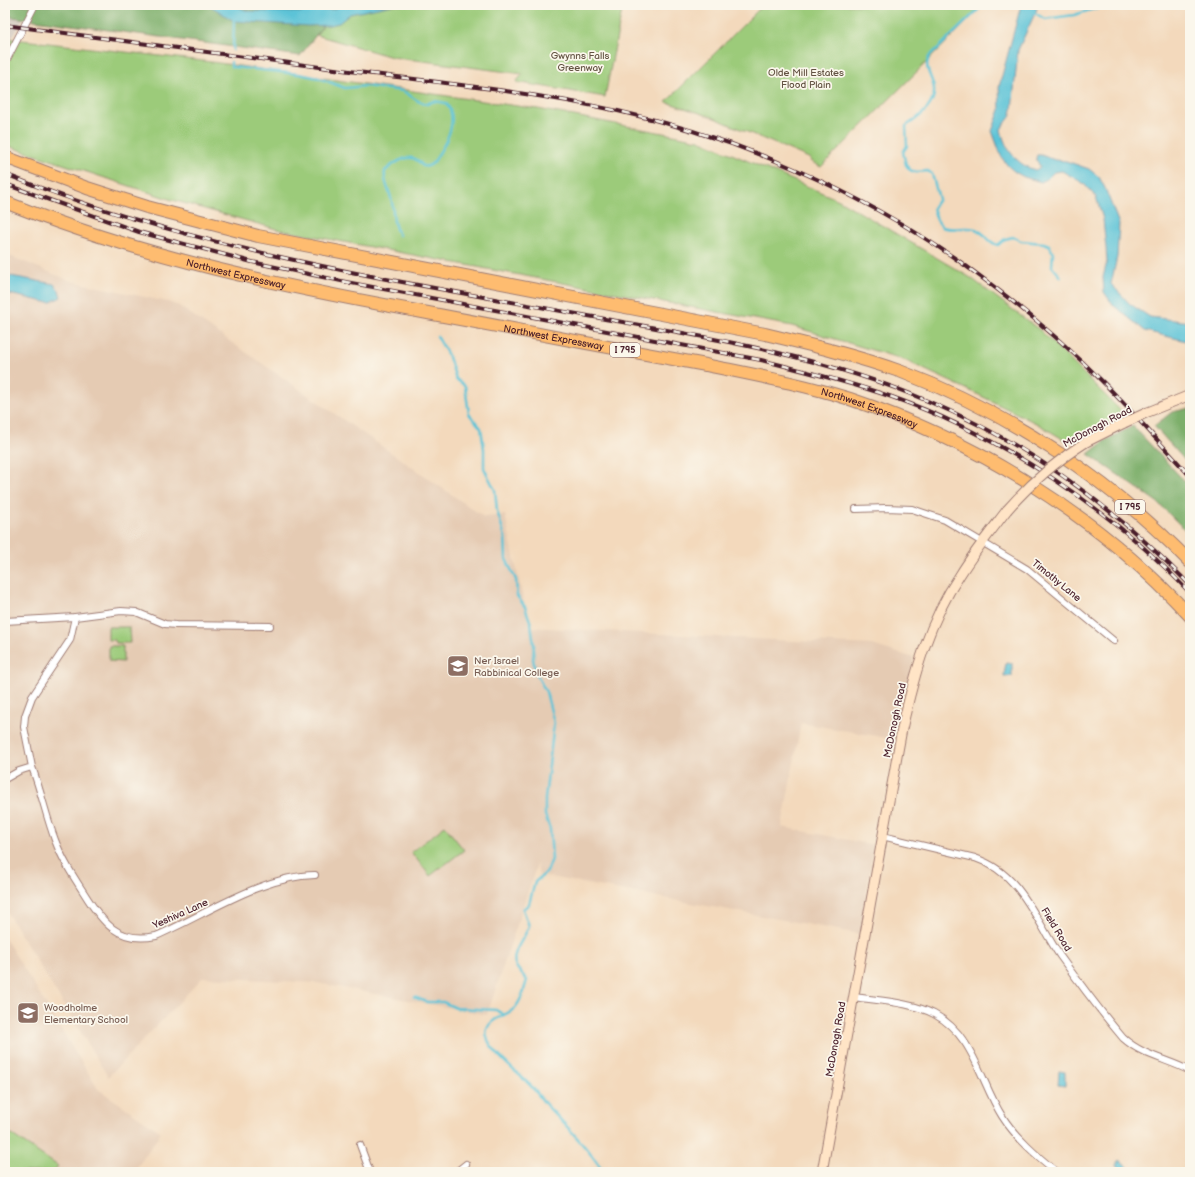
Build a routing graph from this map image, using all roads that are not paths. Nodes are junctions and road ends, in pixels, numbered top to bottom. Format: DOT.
graph roads {
  1 [pos="35,5"];
  2 [pos="5,63"];
  3 [pos="5,158"];
  4 [pos="5,202"];
  5 [pos="1190,395"];
  6 [pos="856,509"];
  7 [pos="983,543"];
  8 [pos="1190,562"];
  9 [pos="1190,616"];
  10 [pos="75,617"];
  11 [pos="5,621"];
  12 [pos="270,626"];
  13 [pos="1114,641"];
  14 [pos="32,767"];
  15 [pos="5,779"];
  16 [pos="882,836"];
  17 [pos="315,875"];
  18 [pos="854,997"];
  19 [pos="1190,1071"];
  20 [pos="360,1145"];
  21 [pos="466,1164"];
  22 [pos="370,1172"];
  23 [pos="456,1172"];
  24 [pos="822,1172"];
  25 [pos="1058,1172"];
  1 -- 2 [label="street"];
  3 -- 8 [label="highway, I 795"];
  4 -- 9 [label="highway, Northwest Expressway / I 795"];
  5 -- 7 [label="main road, McDonogh Road, bridge"];
  6 -- 7 [label="street, Timothy Lane"];
  7 -- 13 [label="street, Timothy Lane"];
  7 -- 16 [label="main road, McDonogh Road"];
  10 -- 11 [label="street"];
  10 -- 12 [label="street"];
  10 -- 14 [label="street, Yeshiva Lane"];
  14 -- 15 [label="street"];
  14 -- 17 [label="street, Yeshiva Lane"];
  16 -- 18 [label="main road, McDonogh Road"];
  16 -- 19 [label="street, Field Road"];
  18 -- 24 [label="main road, McDonogh Road"];
  18 -- 25 [label="street"];
  20 -- 22 [label="street"];
  21 -- 23 [label="street"];
}
